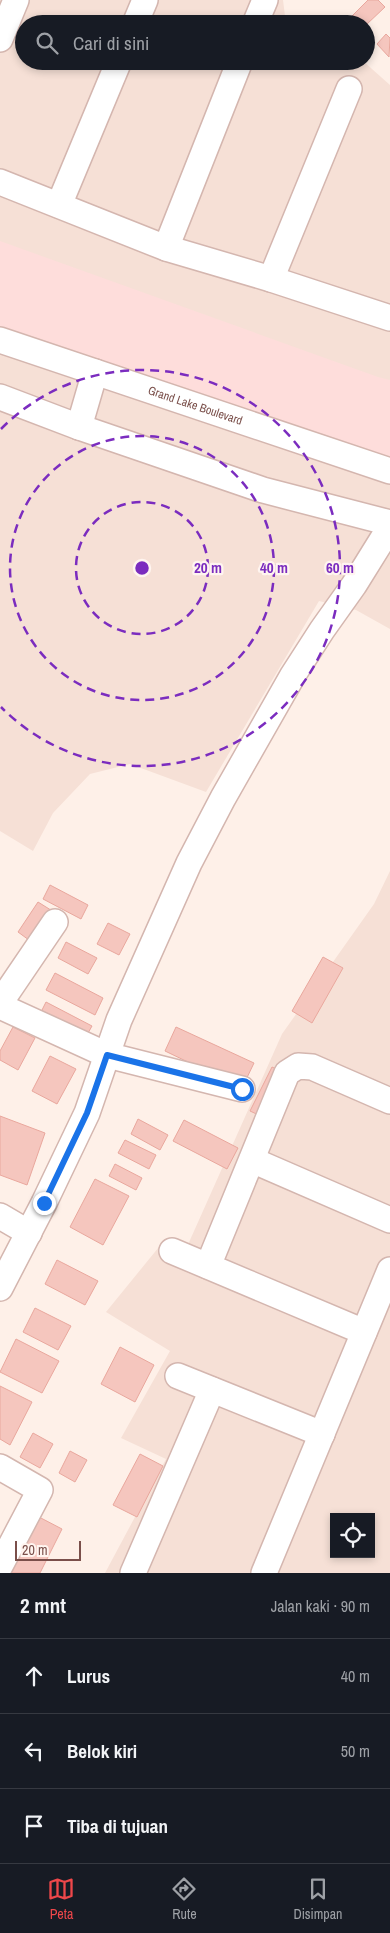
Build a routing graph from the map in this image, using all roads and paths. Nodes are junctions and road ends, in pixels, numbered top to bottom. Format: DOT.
graph roads {
  1 [pos="16,0"];
  2 [pos="145,0"];
  3 [pos="265,0"];
  4 [pos="139,15"];
  5 [pos="259,15"];
  6 [pos="0,39"];
  7 [pos="115,70"];
  8 [pos="236,70"];
  9 [pos="349,89"];
  10 [pos="0,182"];
  11 [pos="59,206"];
  12 [pos="166,248"];
  13 [pos="271,279"];
  14 [pos="389,313"];
  15 [pos="0,340"];
  16 [pos="95,372"];
  17 [pos="0,397"];
  18 [pos="79,427"];
  19 [pos="390,471"];
  20 [pos="390,523"];
  21 [pos="390,527"];
  22 [pos="56,922"];
  23 [pos="0,1005"];
  24 [pos="107,1055"];
  25 [pos="242,1089"];
  26 [pos="390,1101"];
  27 [pos="252,1160"];
  28 [pos="0,1216"];
  29 [pos="390,1220"];
  30 [pos="29,1233"];
  31 [pos="172,1251"];
  32 [pos="208,1266"];
  33 [pos="390,1270"];
  34 [pos="0,1288"];
  35 [pos="375,1323"];
  36 [pos="178,1376"];
  37 [pos="212,1390"];
  38 [pos="322,1434"];
  39 [pos="0,1467"];
  40 [pos="0,1566"];
  41 [pos="133,1573"];
  42 [pos="264,1573"];
  1 -- 6 [label="street"];
  2 -- 4 [label="street"];
  3 -- 5 [label="street"];
  7 -- 11 [label="street"];
  8 -- 12 [label="street"];
  9 -- 13 [label="street"];
  10 -- 11 [label="street"];
  11 -- 12 [label="street"];
  12 -- 13 [label="street"];
  13 -- 14 [label="street"];
  15 -- 16 [label="street, Grand Lake Boulevard"];
  16 -- 18 [label="street"];
  16 -- 19 [label="street, Grand Lake Boulevard"];
  17 -- 18 [label="street"];
  18 -- 20 [label="street"];
  21 -- 24 [label="street"];
  22 -- 23 [label="street"];
  23 -- 24 [label="street"];
  24 -- 25 [label="street"];
  24 -- 30 [label="street"];
  26 -- 27 [label="street"];
  27 -- 29 [label="street"];
  27 -- 32 [label="street"];
  28 -- 30 [label="street"];
  30 -- 34 [label="street"];
  31 -- 32 [label="street"];
  32 -- 35 [label="street"];
  33 -- 35 [label="street"];
  35 -- 38 [label="street"];
  36 -- 37 [label="street"];
  37 -- 38 [label="street"];
  37 -- 41 [label="street"];
  38 -- 42 [label="street"];
  39 -- 40 [label="street"];
}
